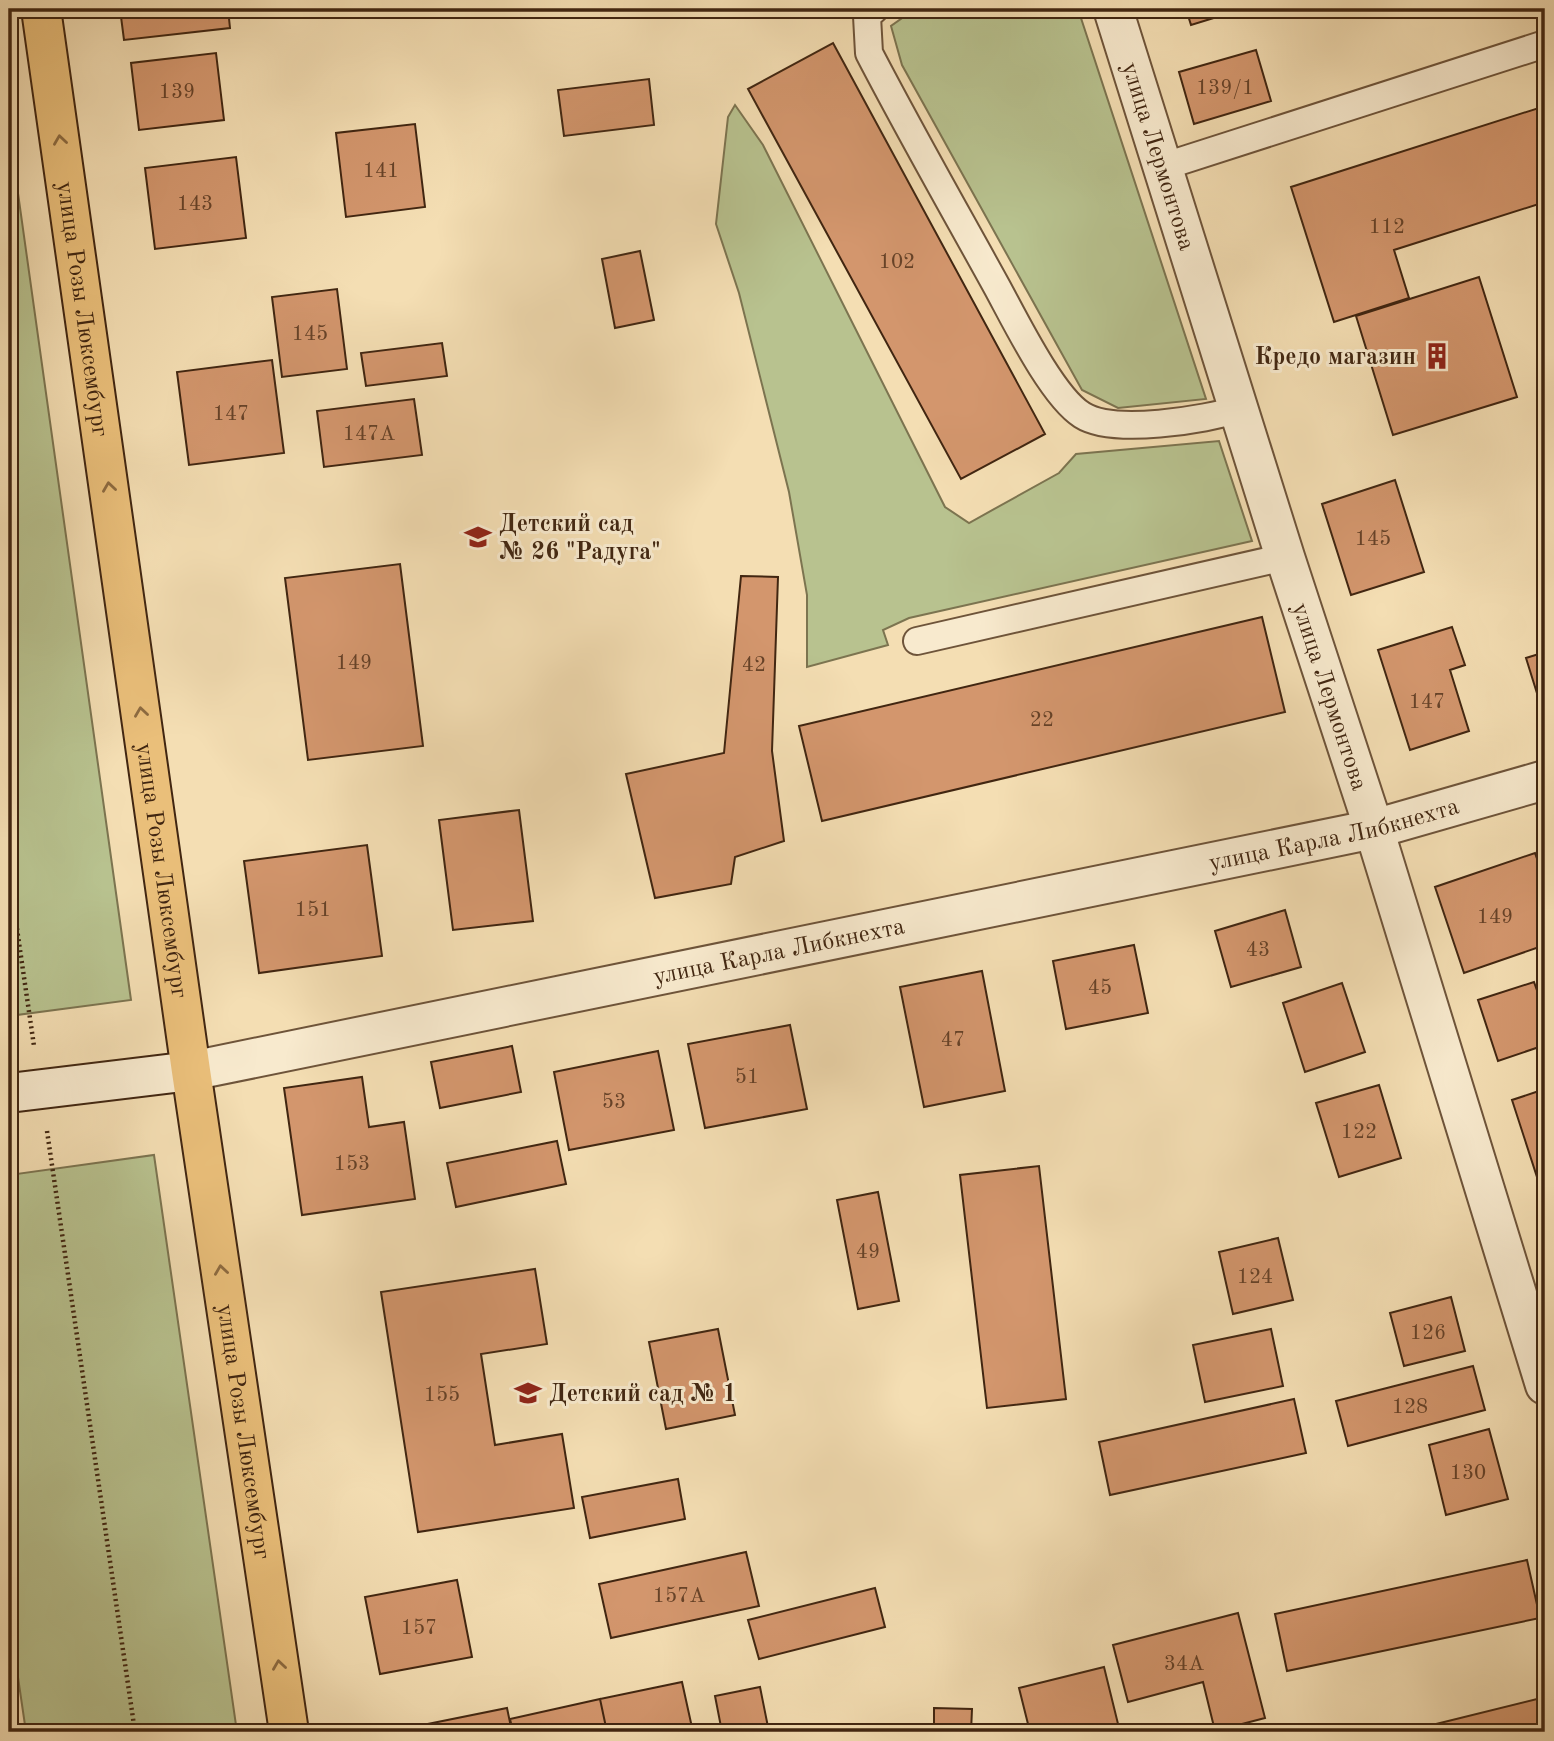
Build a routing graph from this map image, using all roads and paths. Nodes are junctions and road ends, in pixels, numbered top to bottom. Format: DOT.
graph roads {
  1 [pos="41,9"];
  2 [pos="875,9"];
  3 [pos="1113,9"];
  4 [pos="1545,44"];
  5 [pos="1162,167"];
  6 [pos="1239,409"];
  7 [pos="1285,557"];
  8 [pos="917,641"];
  9 [pos="1545,780"];
  10 [pos="1374,829"];
  11 [pos="9,874"];
  12 [pos="191,1071"];
  13 [pos="25,1091"];
  14 [pos="1545,1384"];
  15 [pos="135,1732"];
  16 [pos="289,1732"];
  12 -- 1 [label="main road, улица Розы Люксембург, one-way"];
  2 -- 6 [label="lane"];
  3 -- 5 [label="street, улица Лермонтова"];
  4 -- 5 [label="lane"];
  5 -- 6 [label="street, улица Лермонтова"];
  6 -- 7 [label="street, улица Лермонтова"];
  7 -- 8 [label="lane"];
  7 -- 10 [label="street, улица Лермонтова"];
  9 -- 10 [label="street, улица Карла Либкнехта"];
  10 -- 12 [label="street, улица Карла Либкнехта"];
  10 -- 14 [label="street, улица Лермонтова"];
  11 -- 13 [label="path"];
  12 -- 13 [label="street, улица Карла Либкнехта"];
  16 -- 12 [label="main road, улица Розы Люксембург, one-way"];
  13 -- 15 [label="path"];
}
